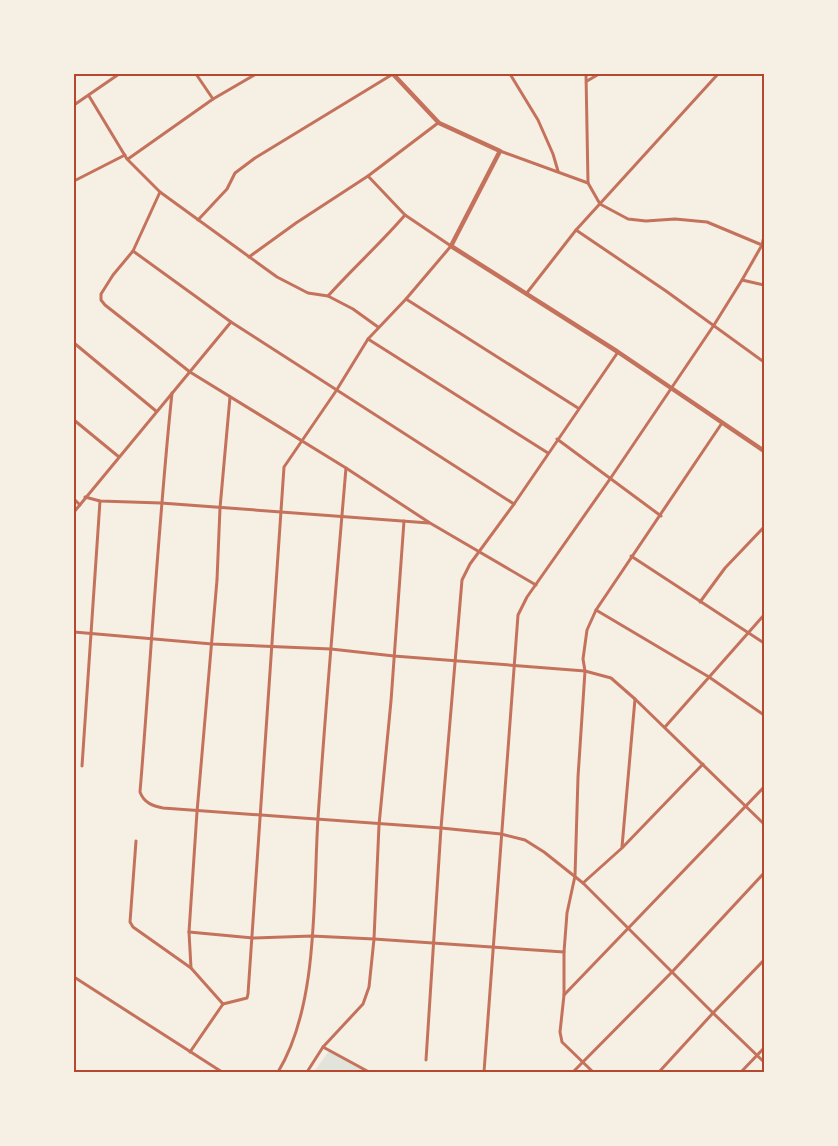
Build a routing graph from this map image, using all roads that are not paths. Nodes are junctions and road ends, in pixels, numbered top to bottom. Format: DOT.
graph roads {
  1 [pos="109,74"];
  2 [pos="119,74"];
  3 [pos="196,74"];
  4 [pos="256,74"];
  5 [pos="393,74"];
  6 [pos="510,74"];
  7 [pos="586,74"];
  8 [pos="599,74"];
  9 [pos="718,74"];
  10 [pos="111,78"];
  11 [pos="587,81"];
  12 [pos="89,96"];
  13 [pos="213,99"];
  14 [pos="74,105"];
  15 [pos="439,123"];
  16 [pos="500,151"];
  17 [pos="126,157"];
  18 [pos="559,172"];
  19 [pos="368,176"];
  20 [pos="74,181"];
  21 [pos="588,183"];
  22 [pos="160,192"];
  23 [pos="600,204"];
  24 [pos="405,215"];
  25 [pos="198,220"];
  26 [pos="576,230"];
  27 [pos="765,236"];
  28 [pos="762,245"];
  29 [pos="451,246"];
  30 [pos="133,251"];
  31 [pos="249,257"];
  32 [pos="742,280"];
  33 [pos="765,285"];
  34 [pos="526,294"];
  35 [pos="328,296"];
  36 [pos="406,299"];
  37 [pos="231,322"];
  38 [pos="714,325"];
  39 [pos="378,328"];
  40 [pos="369,339"];
  41 [pos="74,344"];
  42 [pos="618,352"];
  43 [pos="765,362"];
  44 [pos="190,372"];
  45 [pos="672,387"];
  46 [pos="336,391"];
  47 [pos="172,393"];
  48 [pos="230,397"];
  49 [pos="578,408"];
  50 [pos="156,411"];
  51 [pos="74,420"];
  52 [pos="723,422"];
  53 [pos="557,439"];
  54 [pos="301,441"];
  55 [pos="765,451"];
  56 [pos="548,453"];
  57 [pos="119,457"];
  58 [pos="346,468"];
  59 [pos="610,479"];
  60 [pos="85,497"];
  61 [pos="74,500"];
  62 [pos="100,501"];
  63 [pos="161,503"];
  64 [pos="514,504"];
  65 [pos="80,505"];
  66 [pos="220,508"];
  67 [pos="74,512"];
  68 [pos="280,513"];
  69 [pos="661,516"];
  70 [pos="342,518"];
  71 [pos="404,521"];
  72 [pos="430,523"];
  73 [pos="765,527"];
  74 [pos="478,552"];
  75 [pos="631,556"];
  76 [pos="536,585"];
  77 [pos="700,602"];
  78 [pos="596,610"];
  79 [pos="765,615"];
  80 [pos="74,632"];
  81 [pos="91,632"];
  82 [pos="748,633"];
  83 [pos="153,639"];
  84 [pos="765,643"];
  85 [pos="212,644"];
  86 [pos="271,647"];
  87 [pos="331,649"];
  88 [pos="394,656"];
  89 [pos="454,660"];
  90 [pos="513,666"];
  91 [pos="585,670"];
  92 [pos="709,677"];
  93 [pos="635,699"];
  94 [pos="765,716"];
  95 [pos="665,727"];
  96 [pos="703,764"];
  97 [pos="82,766"];
  98 [pos="765,787"];
  99 [pos="746,807"];
  100 [pos="197,812"];
  101 [pos="261,816"];
  102 [pos="318,820"];
  103 [pos="765,824"];
  104 [pos="379,825"];
  105 [pos="441,828"];
  106 [pos="501,834"];
  107 [pos="136,841"];
  108 [pos="622,848"];
  109 [pos="765,873"];
  110 [pos="575,876"];
  111 [pos="583,883"];
  112 [pos="627,928"];
  113 [pos="189,932"];
  114 [pos="312,936"];
  115 [pos="253,938"];
  116 [pos="374,939"];
  117 [pos="435,943"];
  118 [pos="494,948"];
  119 [pos="564,952"];
  120 [pos="765,960"];
  121 [pos="191,968"];
  122 [pos="672,972"];
  123 [pos="74,977"];
  124 [pos="564,995"];
  125 [pos="223,1004"];
  126 [pos="713,1013"];
  127 [pos="323,1047"];
  128 [pos="765,1048"];
  129 [pos="190,1052"];
  130 [pos="757,1056"];
  131 [pos="426,1060"];
  132 [pos="765,1062"];
  133 [pos="582,1063"];
  134 [pos="222,1072"];
  135 [pos="278,1072"];
  136 [pos="307,1072"];
  137 [pos="369,1072"];
  138 [pos="484,1072"];
  139 [pos="573,1072"];
  140 [pos="593,1072"];
  141 [pos="659,1072"];
  142 [pos="741,1072"];
  1 -- 10 [label="street"];
  2 -- 10 [label="street"];
  3 -- 13 [label="street"];
  4 -- 13 [label="street"];
  5 -- 15 [label="street"];
  5 -- 25 [label="street"];
  6 -- 18 [label="street"];
  7 -- 11 [label="street"];
  8 -- 11 [label="street"];
  9 -- 23 [label="street"];
  10 -- 12 [label="street"];
  11 -- 21 [label="street"];
  12 -- 14 [label="street"];
  12 -- 17 [label="street"];
  13 -- 17 [label="street"];
  15 -- 16 [label="street"];
  15 -- 19 [label="street"];
  16 -- 18 [label="street"];
  16 -- 29 [label="street"];
  17 -- 20 [label="street"];
  17 -- 22 [label="street"];
  18 -- 21 [label="street"];
  19 -- 24 [label="street"];
  19 -- 31 [label="street"];
  21 -- 23 [label="street"];
  22 -- 25 [label="street"];
  22 -- 30 [label="street"];
  23 -- 26 [label="street"];
  23 -- 28 [label="street"];
  24 -- 29 [label="street"];
  24 -- 35 [label="street"];
  25 -- 31 [label="street"];
  26 -- 34 [label="street"];
  26 -- 38 [label="street"];
  27 -- 28 [label="street"];
  28 -- 32 [label="street"];
  29 -- 34 [label="street"];
  29 -- 36 [label="street"];
  30 -- 37 [label="street"];
  30 -- 44 [label="street"];
  31 -- 35 [label="street"];
  32 -- 33 [label="street"];
  32 -- 38 [label="street"];
  34 -- 42 [label="street"];
  35 -- 39 [label="street"];
  36 -- 39 [label="street"];
  36 -- 49 [label="street"];
  37 -- 44 [label="street"];
  37 -- 46 [label="street"];
  38 -- 43 [label="street"];
  38 -- 45 [label="street"];
  39 -- 40 [label="street"];
  40 -- 46 [label="street"];
  40 -- 56 [label="street"];
  41 -- 50 [label="street"];
  42 -- 45 [label="street"];
  42 -- 49 [label="street"];
  44 -- 47 [label="street"];
  44 -- 48 [label="street"];
  45 -- 52 [label="street"];
  45 -- 59 [label="street"];
  46 -- 54 [label="street"];
  46 -- 64 [label="street"];
  47 -- 50 [label="street"];
  47 -- 63 [label="street"];
  48 -- 54 [label="street"];
  48 -- 66 [label="street"];
  49 -- 53 [label="street"];
  50 -- 57 [label="street"];
  51 -- 57 [label="street"];
  52 -- 55 [label="street"];
  52 -- 69 [label="street"];
  53 -- 56 [label="street"];
  53 -- 59 [label="street"];
  54 -- 58 [label="street"];
  54 -- 68 [label="street"];
  56 -- 64 [label="street"];
  57 -- 60 [label="street"];
  58 -- 70 [label="street"];
  58 -- 72 [label="street"];
  59 -- 69 [label="street"];
  59 -- 76 [label="street"];
  60 -- 62 [label="street"];
  60 -- 65 [label="street"];
  61 -- 65 [label="street"];
  62 -- 63 [label="street"];
  62 -- 81 [label="street"];
  63 -- 66 [label="street"];
  63 -- 83 [label="street"];
  64 -- 74 [label="street"];
  65 -- 67 [label="street"];
  66 -- 68 [label="street"];
  66 -- 85 [label="street"];
  68 -- 70 [label="street"];
  68 -- 86 [label="street"];
  69 -- 75 [label="street"];
  70 -- 71 [label="street"];
  70 -- 87 [label="street"];
  71 -- 72 [label="street"];
  71 -- 88 [label="street"];
  72 -- 74 [label="street"];
  73 -- 77 [label="street"];
  74 -- 76 [label="street"];
  74 -- 89 [label="street"];
  75 -- 77 [label="street"];
  75 -- 78 [label="street"];
  76 -- 90 [label="street"];
  77 -- 82 [label="street"];
  78 -- 91 [label="street"];
  78 -- 92 [label="street"];
  79 -- 82 [label="street"];
  80 -- 81 [label="street"];
  81 -- 83 [label="street"];
  81 -- 97 [label="street"];
  82 -- 84 [label="street"];
  82 -- 92 [label="street"];
  83 -- 85 [label="street"];
  83 -- 100 [label="street"];
  85 -- 86 [label="street"];
  85 -- 100 [label="street"];
  86 -- 87 [label="street"];
  86 -- 101 [label="street"];
  87 -- 88 [label="street"];
  87 -- 102 [label="street"];
  88 -- 89 [label="street"];
  88 -- 104 [label="street"];
  89 -- 90 [label="street"];
  89 -- 105 [label="street"];
  90 -- 91 [label="street"];
  90 -- 106 [label="street"];
  91 -- 93 [label="street"];
  91 -- 110 [label="street"];
  92 -- 94 [label="street"];
  92 -- 95 [label="street"];
  93 -- 95 [label="street"];
  93 -- 108 [label="street"];
  95 -- 96 [label="street"];
  96 -- 99 [label="street"];
  96 -- 108 [label="street"];
  98 -- 99 [label="street"];
  99 -- 103 [label="street"];
  99 -- 112 [label="street"];
  100 -- 101 [label="street"];
  100 -- 113 [label="street"];
  101 -- 102 [label="street"];
  101 -- 115 [label="street"];
  102 -- 104 [label="street"];
  102 -- 114 [label="street"];
  104 -- 105 [label="street"];
  104 -- 116 [label="street"];
  105 -- 106 [label="street"];
  105 -- 117 [label="street"];
  106 -- 110 [label="street"];
  106 -- 118 [label="street"];
  107 -- 121 [label="street"];
  108 -- 111 [label="street"];
  109 -- 122 [label="street"];
  110 -- 111 [label="street"];
  110 -- 119 [label="street"];
  111 -- 112 [label="street"];
  112 -- 122 [label="street"];
  112 -- 124 [label="street"];
  113 -- 115 [label="street"];
  113 -- 121 [label="street"];
  114 -- 115 [label="street"];
  114 -- 116 [label="street"];
  114 -- 135 [label="street"];
  115 -- 125 [label="street"];
  116 -- 117 [label="street"];
  116 -- 127 [label="street"];
  117 -- 118 [label="street"];
  117 -- 131 [label="street"];
  118 -- 119 [label="street"];
  118 -- 138 [label="street"];
  119 -- 124 [label="street"];
  120 -- 126 [label="street"];
  121 -- 125 [label="street"];
  122 -- 126 [label="street"];
  122 -- 133 [label="street"];
  123 -- 129 [label="street"];
  124 -- 133 [label="street"];
  125 -- 129 [label="street"];
  126 -- 130 [label="street"];
  126 -- 141 [label="street"];
  127 -- 136 [label="street"];
  127 -- 137 [label="street"];
  128 -- 130 [label="street"];
  129 -- 134 [label="street"];
  130 -- 132 [label="street"];
  130 -- 142 [label="street"];
  133 -- 139 [label="street"];
  133 -- 140 [label="street"];
}
